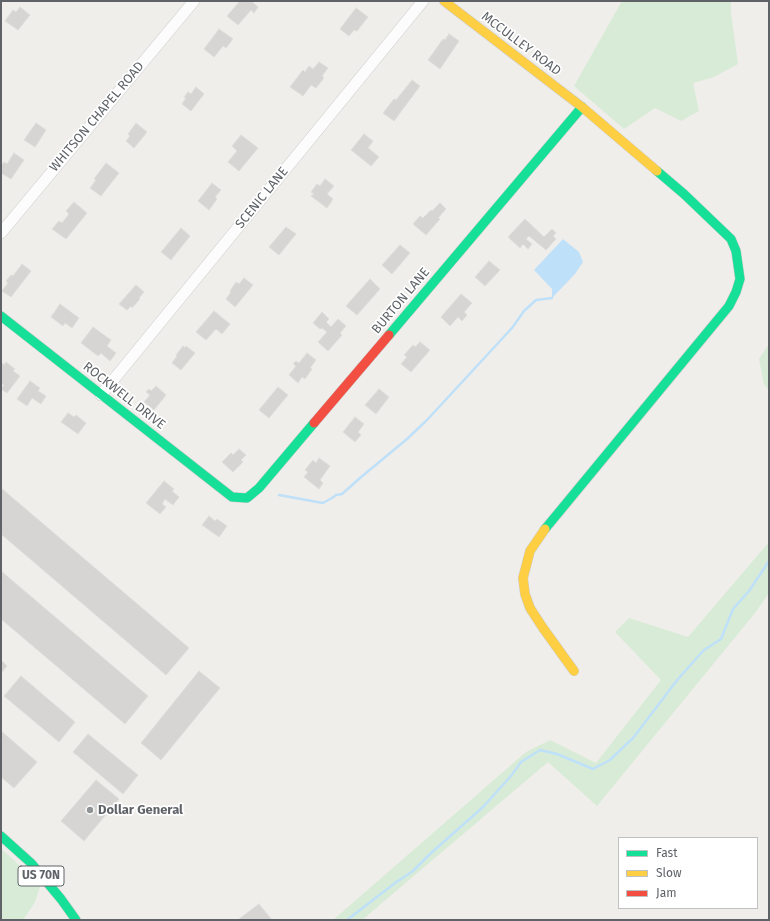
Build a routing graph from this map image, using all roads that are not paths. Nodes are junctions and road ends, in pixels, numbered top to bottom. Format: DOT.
graph roads {
  1 [pos="194,1"];
  2 [pos="424,1"];
  3 [pos="444,1"];
  4 [pos="582,107"];
  5 [pos="1,233"];
  6 [pos="1,316"];
  7 [pos="101,395"];
  8 [pos="232,497"];
  9 [pos="574,671"];
  10 [pos="1,836"];
  11 [pos="76,920"];
  1 -- 5 [label="street, WHITSON CHAPEL ROAD"];
  2 -- 7 [label="street, SCENIC LANE"];
  3 -- 4 [label="street, MCCULLEY ROAD"];
  4 -- 8 [label="street, BURTON LANE"];
  4 -- 9 [label="street, MCCULLEY ROAD"];
  6 -- 7 [label="street, ROCKWELL DRIVE"];
  7 -- 8 [label="street, ROCKWELL DRIVE"];
  10 -- 11 [label="street, US 70N"];
}
